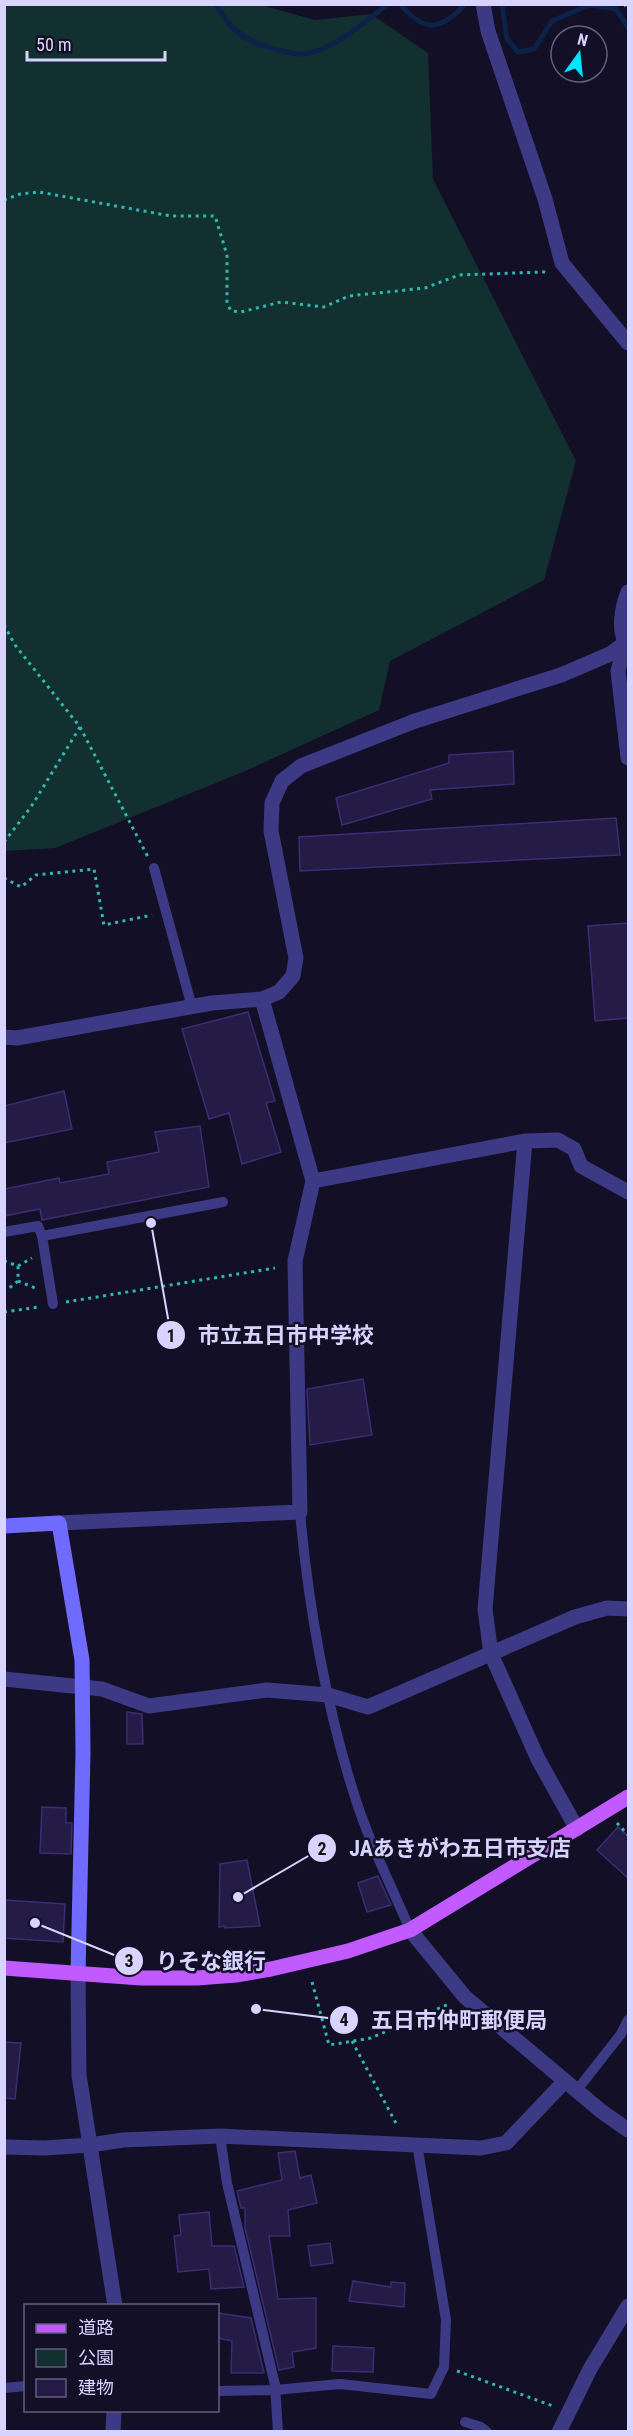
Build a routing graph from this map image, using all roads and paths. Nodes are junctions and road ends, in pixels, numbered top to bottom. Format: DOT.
graph roads {
  1 [pos="483,4"];
  2 [pos="624,4"];
  3 [pos="628,9"];
  4 [pos="4,200"];
  5 [pos="553,276"];
  6 [pos="628,343"];
  7 [pos="628,592"];
  8 [pos="4,625"];
  9 [pos="627,644"];
  10 [pos="80,727"];
  11 [pos="628,758"];
  12 [pos="4,842"];
  13 [pos="154,868"];
  14 [pos="4,878"];
  15 [pos="166,913"];
  16 [pos="262,999"];
  17 [pos="192,1007"];
  18 [pos="4,1037"];
  19 [pos="525,1141"];
  20 [pos="313,1181"];
  21 [pos="628,1192"];
  22 [pos="223,1202"];
  23 [pos="4,1232"];
  24 [pos="42,1236"];
  25 [pos="4,1261"];
  26 [pos="275,1268"];
  27 [pos="4,1288"];
  28 [pos="53,1304"];
  29 [pos="4,1312"];
  30 [pos="300,1512"];
  31 [pos="59,1523"];
  32 [pos="4,1526"];
  33 [pos="628,1609"];
  34 [pos="491,1654"];
  35 [pos="4,1679"];
  36 [pos="82,1686"];
  37 [pos="328,1695"];
  38 [pos="628,1797"];
  39 [pos="577,1829"];
  40 [pos="410,1930"];
  41 [pos="4,1968"];
  42 [pos="78,1973"];
  43 [pos="312,1982"];
  44 [pos="465,1997"];
  45 [pos="628,2020"];
  46 [pos="352,2041"];
  47 [pos="571,2085"];
  48 [pos="628,2130"];
  49 [pos="220,2136"];
  50 [pos="412,2143"];
  51 [pos="90,2145"];
  52 [pos="4,2147"];
  53 [pos="115,2304"];
  54 [pos="628,2306"];
  55 [pos="444,2367"];
  56 [pos="24,2386"];
  57 [pos="4,2388"];
  58 [pos="275,2390"];
  59 [pos="219,2391"];
  60 [pos="569,2411"];
  61 [pos="114,2412"];
  62 [pos="465,2422"];
  63 [pos="113,2432"];
  64 [pos="278,2432"];
  65 [pos="487,2432"];
  66 [pos="559,2432"];
  1 -- 6 [label="street"];
  2 -- 3 [label="path"];
  4 -- 5 [label="path"];
  7 -- 9 [label="street"];
  8 -- 10 [label="path"];
  9 -- 11 [label="street"];
  9 -- 16 [label="street"];
  10 -- 12 [label="path"];
  10 -- 13 [label="path"];
  13 -- 15 [label="lane"];
  14 -- 15 [label="path"];
  15 -- 17 [label="lane"];
  16 -- 17 [label="street"];
  16 -- 20 [label="street"];
  17 -- 18 [label="street"];
  19 -- 20 [label="street"];
  19 -- 21 [label="street"];
  19 -- 34 [label="street"];
  20 -- 30 [label="street"];
  22 -- 24 [label="lane"];
  23 -- 24 [label="lane"];
  24 -- 28 [label="lane"];
  25 -- 27 [label="path"];
  26 -- 28 [label="path"];
  28 -- 29 [label="path"];
  30 -- 31 [label="street"];
  30 -- 37 [label="lane"];
  31 -- 32 [label="street"];
  31 -- 36 [label="street"];
  33 -- 34 [label="street"];
  34 -- 37 [label="street"];
  34 -- 39 [label="street"];
  35 -- 36 [label="street"];
  36 -- 37 [label="street"];
  36 -- 42 [label="street"];
  37 -- 40 [label="lane"];
  38 -- 39 [label="main road"];
  39 -- 40 [label="main road"];
  40 -- 42 [label="main road"];
  40 -- 44 [label="street"];
  41 -- 42 [label="main road"];
  42 -- 51 [label="street"];
  43 -- 46 [label="path"];
  44 -- 46 [label="path"];
  44 -- 47 [label="street"];
  45 -- 47 [label="lane"];
  46 -- 50 [label="path"];
  47 -- 48 [label="street"];
  47 -- 50 [label="street"];
  49 -- 50 [label="street"];
  49 -- 51 [label="street"];
  49 -- 58 [label="lane"];
  50 -- 55 [label="lane"];
  51 -- 52 [label="street"];
  51 -- 53 [label="street"];
  54 -- 60 [label="street"];
  55 -- 58 [label="lane"];
  55 -- 60 [label="path"];
  56 -- 57 [label="lane"];
  58 -- 59 [label="lane"];
  58 -- 64 [label="lane"];
  60 -- 66 [label="street"];
  61 -- 63 [label="street"];
  62 -- 65 [label="lane"];
}
